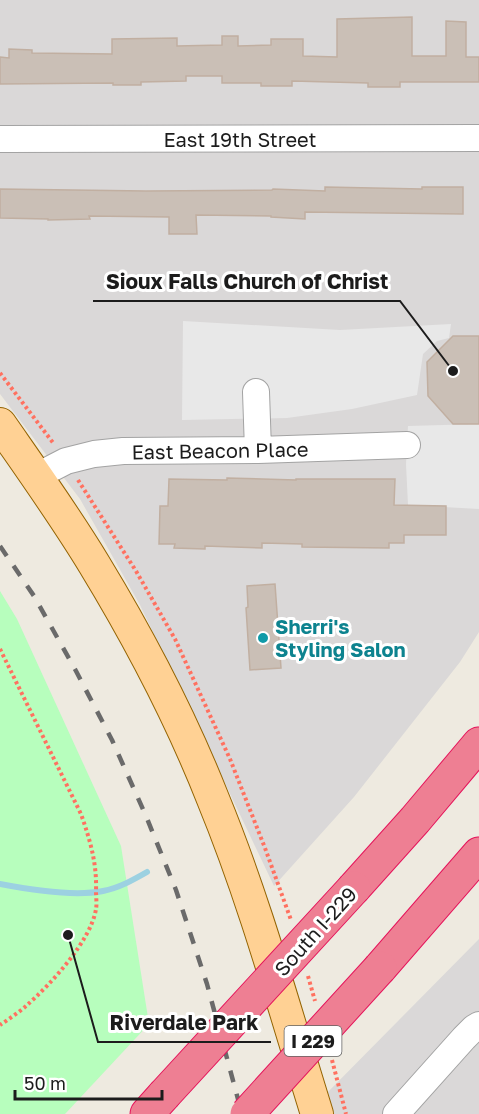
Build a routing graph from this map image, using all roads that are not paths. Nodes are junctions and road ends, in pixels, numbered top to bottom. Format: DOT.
graph roads {
  1 [pos="479,138"];
  2 [pos="0,139"];
  3 [pos="256,392"];
  4 [pos="0,424"];
  5 [pos="407,445"];
  6 [pos="258,450"];
  7 [pos="37,476"];
  8 [pos="479,744"];
  9 [pos="479,854"];
  10 [pos="479,1025"];
  11 [pos="156,1105"];
  12 [pos="246,1114"];
  13 [pos="317,1114"];
  14 [pos="396,1114"];
  1 -- 2 [label="street, East 19th Street"];
  3 -- 6 [label="street"];
  4 -- 7 [label="main road"];
  5 -- 6 [label="street, East Beacon Place"];
  6 -- 7 [label="street, East Beacon Place"];
  7 -- 13 [label="main road"];
  8 -- 11 [label="highway, South I-229, bridge"];
  9 -- 12 [label="highway, I 229, bridge"];
  10 -- 14 [label="street"];
}
